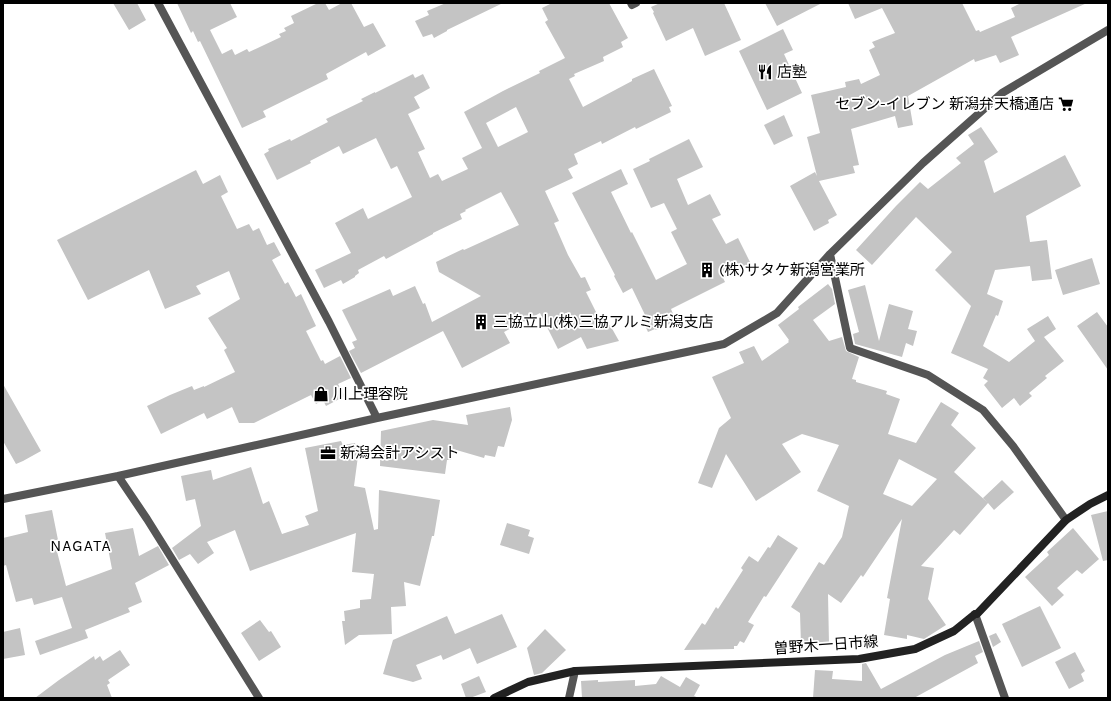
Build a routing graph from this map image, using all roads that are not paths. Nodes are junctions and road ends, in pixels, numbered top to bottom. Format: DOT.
graph roads {
  1 [pos="158,3"];
  2 [pos="632,3"];
  3 [pos="636,3"];
  4 [pos="1108,30"];
  5 [pos="830,254"];
  6 [pos="377,418"];
  7 [pos="118,476"];
  8 [pos="1108,496"];
  9 [pos="3,499"];
  10 [pos="1066,520"];
  11 [pos="975,614"];
  12 [pos="575,671"];
  13 [pos="259,698"];
  14 [pos="494,698"];
  15 [pos="569,698"];
  16 [pos="1004,698"];
  1 -- 6 [label="street"];
  2 -- 3 [label="street"];
  4 -- 5 [label="street"];
  5 -- 6 [label="street"];
  5 -- 10 [label="street"];
  6 -- 7 [label="street"];
  7 -- 9 [label="street"];
  7 -- 13 [label="street"];
  8 -- 10 [label="main road, 曽野木一日市線"];
  10 -- 11 [label="main road, 曽野木一日市線"];
  11 -- 12 [label="main road, 曽野木一日市線"];
  11 -- 16 [label="street"];
  12 -- 14 [label="main road, 曽野木一日市線"];
  12 -- 15 [label="street"];
}
